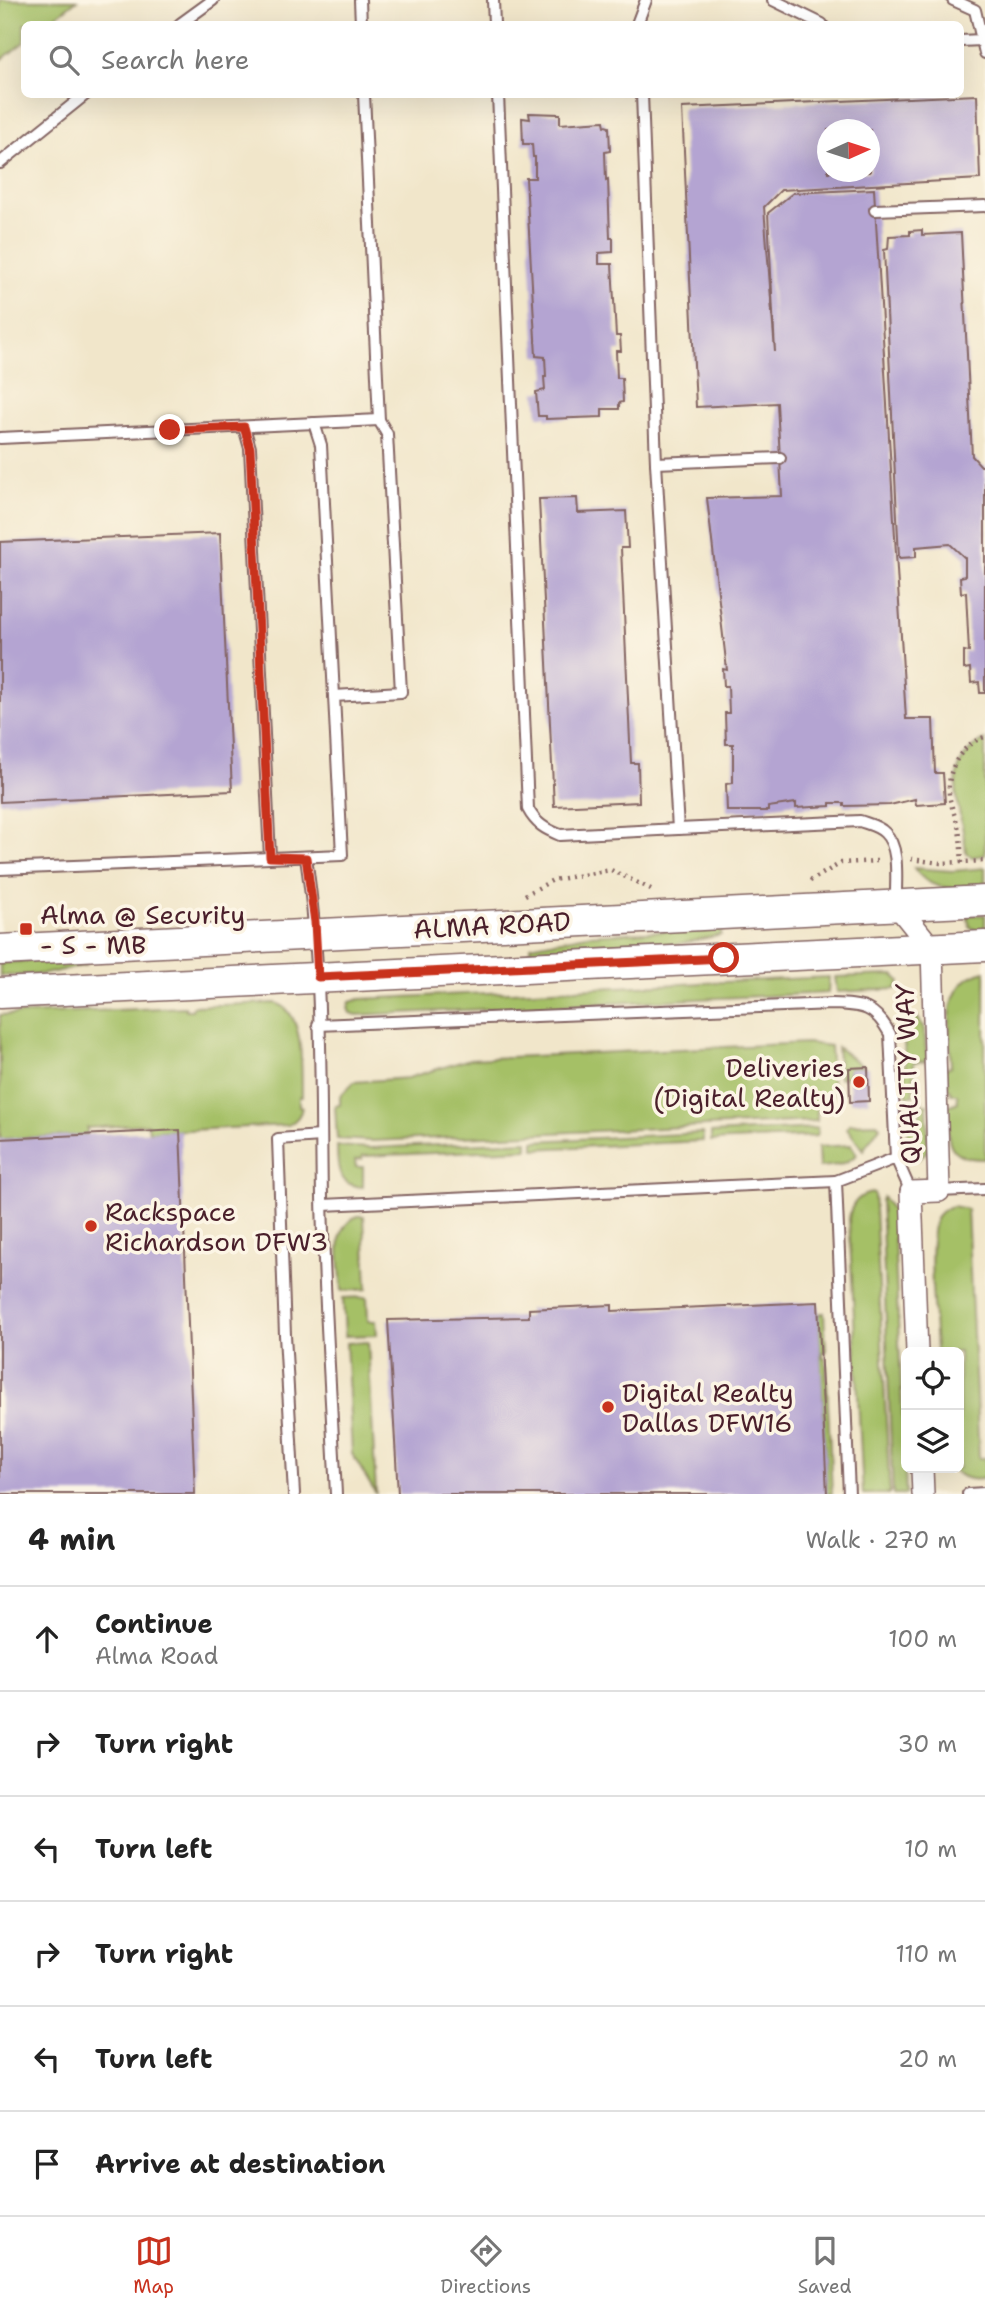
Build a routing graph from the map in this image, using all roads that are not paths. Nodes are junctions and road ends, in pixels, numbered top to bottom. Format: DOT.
graph roads {
  1 [pos="213,0"];
  2 [pos="360,0"];
  3 [pos="493,0"];
  4 [pos="646,0"];
  5 [pos="773,0"];
  6 [pos="953,0"];
  7 [pos="184,21"];
  8 [pos="361,21"];
  9 [pos="494,21"];
  10 [pos="638,21"];
  11 [pos="816,21"];
  12 [pos="982,40"];
  13 [pos="964,41"];
  14 [pos="985,53"];
  15 [pos="81,98"];
  16 [pos="364,98"];
  17 [pos="498,98"];
  18 [pos="642,98"];
  19 [pos="0,163"];
  20 [pos="985,206"];
  21 [pos="875,210"];
  22 [pos="379,420"];
  23 [pos="314,423"];
  24 [pos="244,427"];
  25 [pos="0,438"];
  26 [pos="780,458"];
  27 [pos="656,463"];
  28 [pos="334,696"];
  29 [pos="678,829"];
  30 [pos="270,857"];
  31 [pos="306,858"];
  32 [pos="0,869"];
  33 [pos="985,901"];
  34 [pos="897,904"];
  35 [pos="316,933"];
  36 [pos="985,946"];
  37 [pos="932,949"];
  38 [pos="0,950"];
  39 [pos="318,977"];
  40 [pos="0,993"];
  41 [pos="318,1025"];
  42 [pos="321,1136"];
  43 [pos="896,1158"];
  44 [pos="836,1181"];
  45 [pos="985,1189"];
  46 [pos="939,1191"];
  47 [pos="911,1192"];
  48 [pos="323,1205"];
  49 [pos="917,1347"];
  50 [pos="922,1473"];
  51 [pos="985,1493"];
  52 [pos="294,1494"];
  53 [pos="336,1494"];
  54 [pos="849,1494"];
  55 [pos="923,1494"];
  56 [pos="968,1494"];
  1 -- 7 [label="lane"];
  2 -- 8 [label="lane"];
  3 -- 9 [label="lane"];
  4 -- 10 [label="lane"];
  5 -- 11 [label="lane"];
  6 -- 12 [label="lane"];
  12 -- 13 [label="lane"];
  12 -- 14 [label="lane"];
  15 -- 19 [label="lane"];
  16 -- 22 [label="lane"];
  17 -- 29 [label="lane"];
  18 -- 27 [label="lane"];
  20 -- 21 [label="lane"];
  22 -- 23 [label="lane"];
  22 -- 28 [label="lane"];
  23 -- 24 [label="lane"];
  23 -- 28 [label="lane"];
  24 -- 25 [label="lane"];
  24 -- 30 [label="lane"];
  26 -- 27 [label="lane"];
  27 -- 29 [label="lane"];
  28 -- 31 [label="lane"];
  29 -- 34 [label="lane"];
  30 -- 31 [label="lane"];
  30 -- 32 [label="lane"];
  31 -- 35 [label="lane"];
  33 -- 34 [label="street, ALMA ROAD"];
  34 -- 35 [label="street, ALMA ROAD"];
  34 -- 37 [label="street, QUALITY WAY"];
  35 -- 38 [label="street, ALMA ROAD"];
  35 -- 39 [label="lane"];
  36 -- 37 [label="street, ALMA ROAD"];
  37 -- 39 [label="street, ALMA ROAD"];
  37 -- 46 [label="street, QUALITY WAY"];
  39 -- 40 [label="street, ALMA ROAD"];
  39 -- 41 [label="lane"];
  41 -- 42 [label="lane"];
  41 -- 43 [label="lane"];
  42 -- 48 [label="lane"];
  42 -- 52 [label="lane"];
  43 -- 44 [label="lane"];
  43 -- 47 [label="lane"];
  44 -- 48 [label="lane"];
  44 -- 54 [label="lane"];
  45 -- 46 [label="lane"];
  46 -- 47 [label="street, QUALITY WAY"];
  47 -- 49 [label="street, QUALITY WAY"];
  48 -- 53 [label="lane"];
  50 -- 55 [label="street"];
  51 -- 56 [label="lane"];
}
